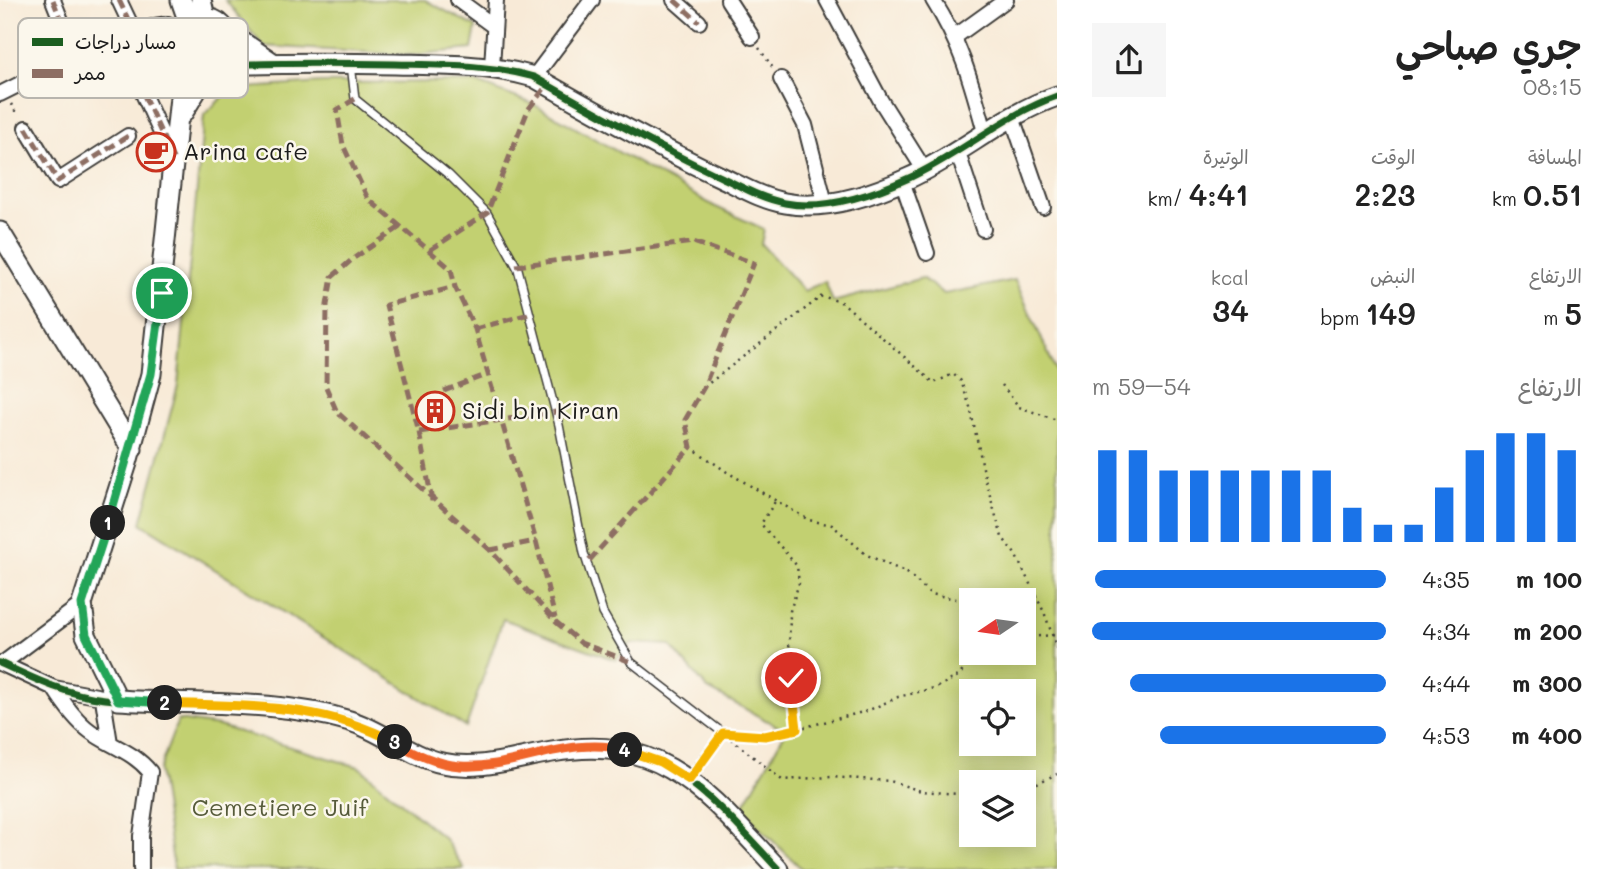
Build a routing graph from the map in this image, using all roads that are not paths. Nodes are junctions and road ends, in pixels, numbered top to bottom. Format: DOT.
graph roads {
  1 [pos="53,0"];
  2 [pos="119,0"];
  3 [pos="181,0"];
  4 [pos="458,0"];
  5 [pos="496,0"];
  6 [pos="592,0"];
  7 [pos="674,0"];
  8 [pos="728,0"];
  9 [pos="827,0"];
  10 [pos="933,0"];
  11 [pos="1006,0"];
  12 [pos="60,18"];
  13 [pos="127,18"];
  14 [pos="194,18"];
  15 [pos="699,22"];
  16 [pos="492,25"];
  17 [pos="956,36"];
  18 [pos="752,37"];
  19 [pos="248,46"];
  20 [pos="273,64"];
  21 [pos="351,64"];
  22 [pos="248,65"];
  23 [pos="492,67"];
  24 [pos="534,77"];
  25 [pos="781,79"];
  26 [pos="18,85"];
  27 [pos="2,93"];
  28 [pos="1057,96"];
  29 [pos="145,98"];
  30 [pos="180,98"];
  31 [pos="193,98"];
  32 [pos="1012,117"];
  33 [pos="178,121"];
  34 [pos="26,128"];
  35 [pos="985,132"];
  36 [pos="128,136"];
  37 [pos="957,150"];
  38 [pos="175,163"];
  39 [pos="925,171"];
  40 [pos="902,181"];
  41 [pos="825,203"];
  42 [pos="1043,207"];
  43 [pos="982,229"];
  44 [pos="0,232"];
  45 [pos="927,253"];
  46 [pos="132,449"];
  47 [pos="82,604"];
  48 [pos="1,664"];
  49 [pos="54,688"];
  50 [pos="111,700"];
  51 [pos="110,743"];
  52 [pos="689,780"];
  53 [pos="141,869"];
  54 [pos="778,869"];
  1 -- 12 [label="street"];
  2 -- 13 [label="street"];
  3 -- 14 [label="street"];
  4 -- 16 [label="street"];
  5 -- 16 [label="street"];
  6 -- 24 [label="street"];
  7 -- 15 [label="street"];
  8 -- 18 [label="street"];
  9 -- 39 [label="street"];
  10 -- 17 [label="street"];
  11 -- 17 [label="street"];
  16 -- 23 [label="street"];
  17 -- 35 [label="street"];
  19 -- 20 [label="street"];
  20 -- 21 [label="street"];
  20 -- 22 [label="street"];
  21 -- 23 [label="street"];
  21 -- 52 [label="lane"];
  23 -- 24 [label="street"];
  24 -- 41 [label="street"];
  25 -- 41 [label="street"];
  26 -- 27 [label="street"];
  28 -- 32 [label="street"];
  29 -- 38 [label="street"];
  30 -- 33 [label="street"];
  31 -- 33 [label="street"];
  32 -- 35 [label="street"];
  32 -- 42 [label="street"];
  33 -- 38 [label="street"];
  34 -- 36 [label="street"];
  35 -- 37 [label="street"];
  37 -- 39 [label="street"];
  37 -- 43 [label="street"];
  38 -- 46 [label="street"];
  39 -- 40 [label="street"];
  40 -- 41 [label="street"];
  40 -- 45 [label="street"];
  44 -- 46 [label="street"];
  46 -- 47 [label="street"];
  47 -- 48 [label="street"];
  47 -- 50 [label="street"];
  48 -- 49 [label="street"];
  49 -- 50 [label="street"];
  49 -- 51 [label="street"];
  50 -- 51 [label="street"];
  50 -- 52 [label="street"];
  51 -- 53 [label="street"];
  52 -- 54 [label="street"];
}
